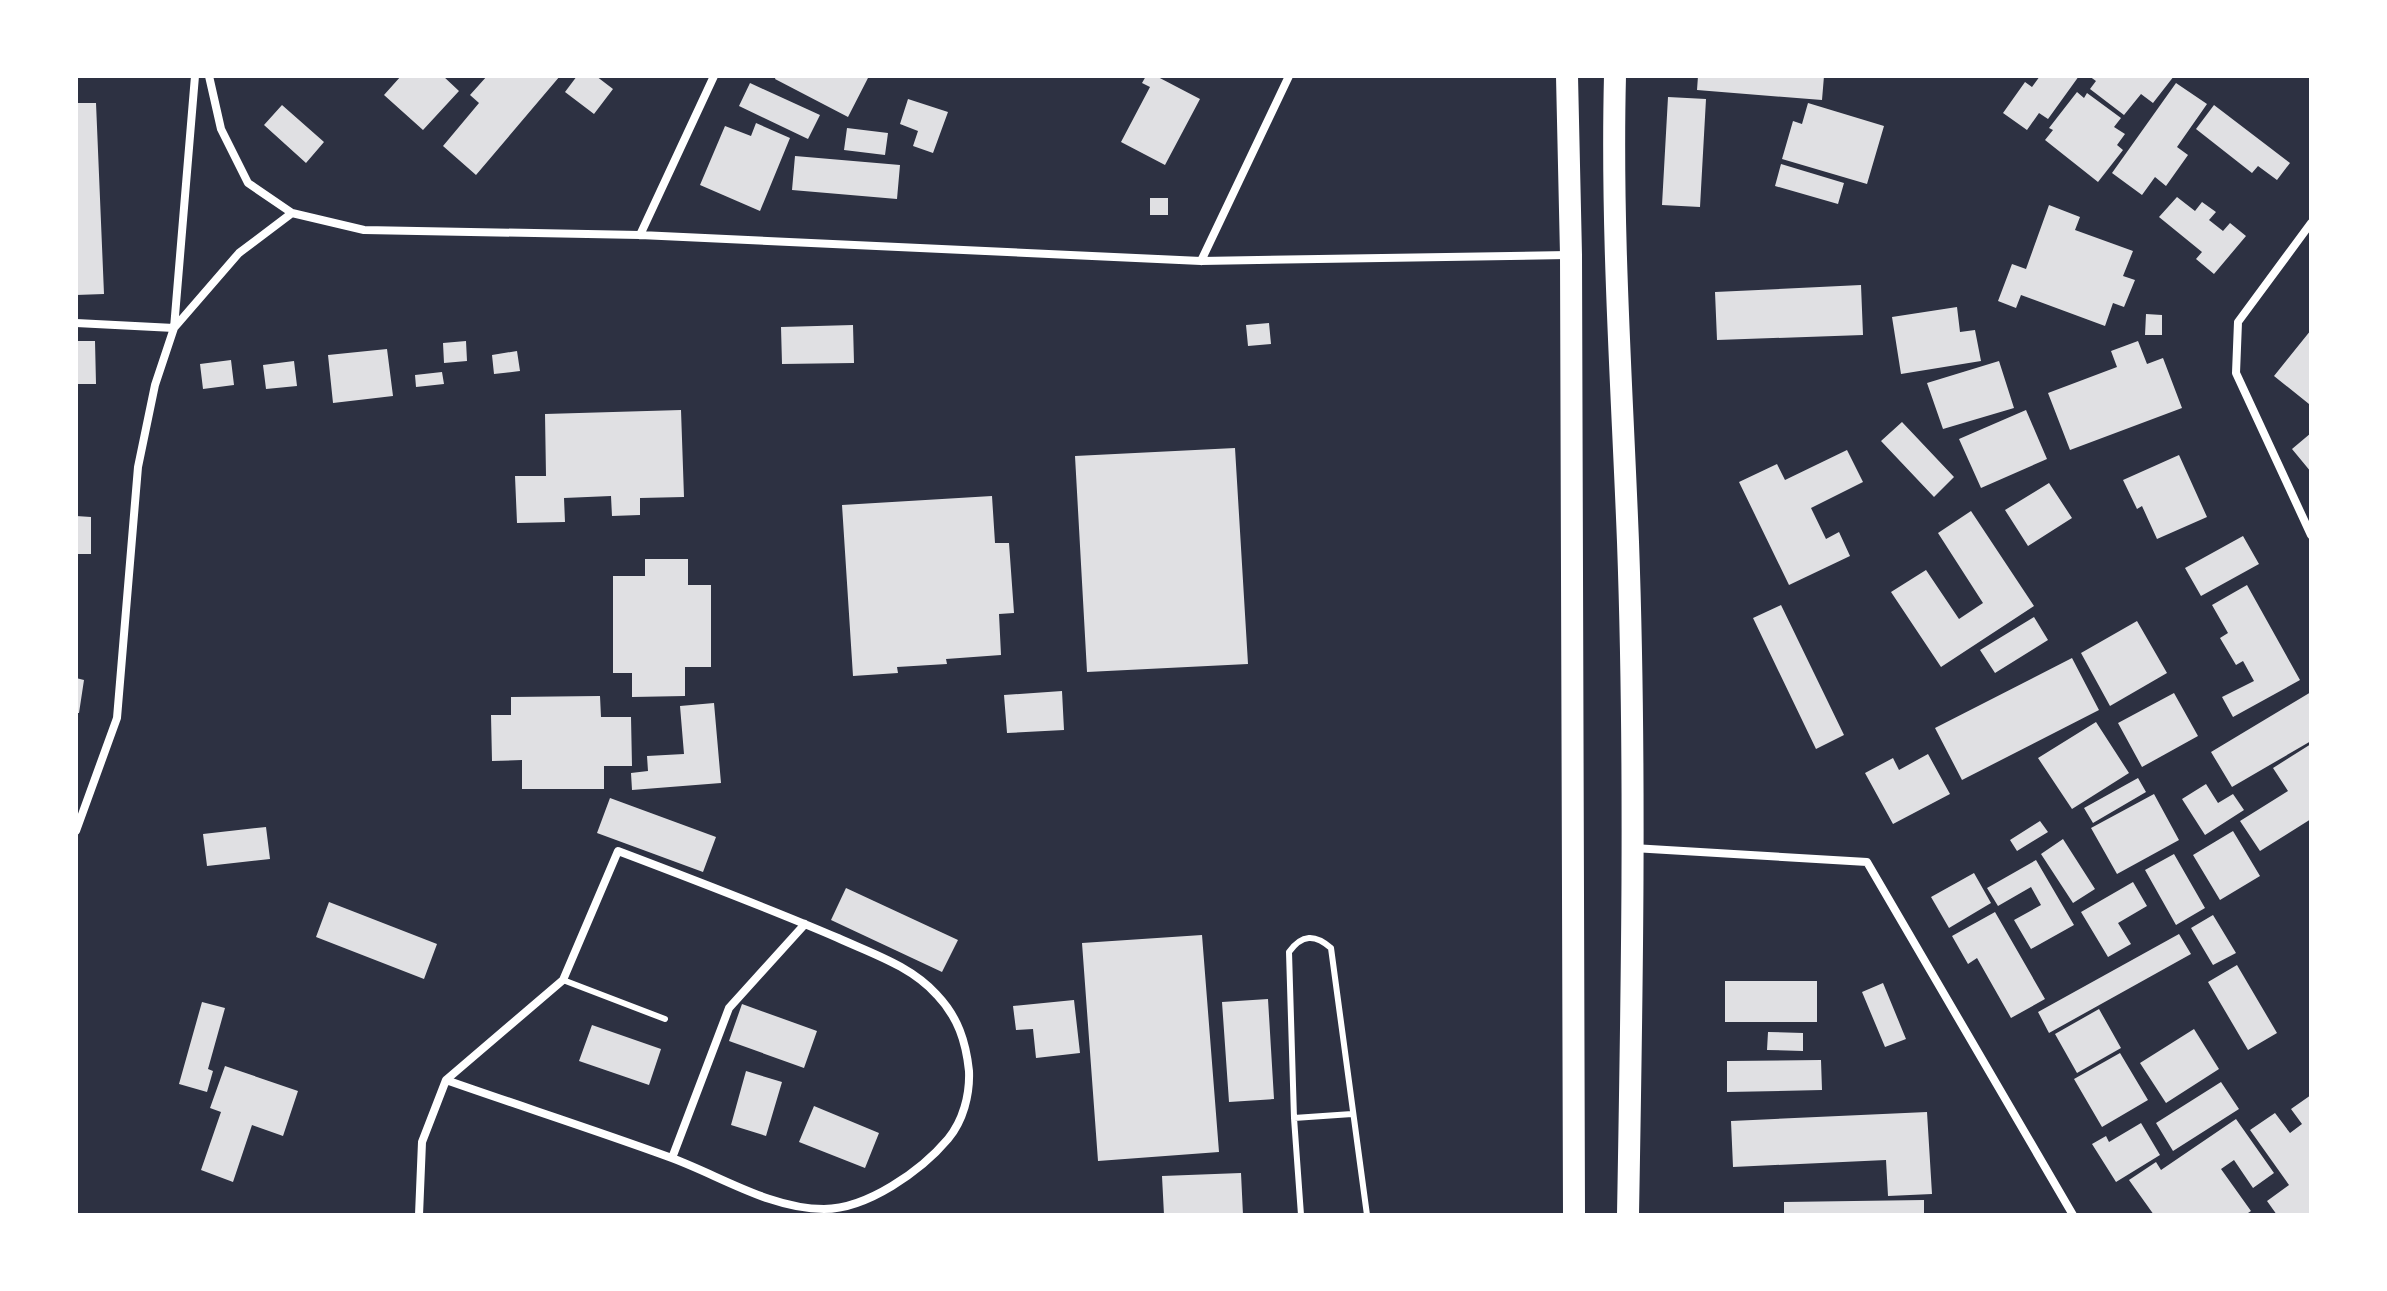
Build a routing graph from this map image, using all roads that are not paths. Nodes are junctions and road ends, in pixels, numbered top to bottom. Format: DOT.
graph roads {
  1 [pos="195,76"];
  2 [pos="209,76"];
  3 [pos="714,76"];
  4 [pos="1289,76"];
  5 [pos="1567,76"];
  6 [pos="1615,76"];
  7 [pos="292,213"];
  8 [pos="2311,223"];
  9 [pos="640,235"];
  10 [pos="1571,255"];
  11 [pos="1201,261"];
  12 [pos="76,323"];
  13 [pos="174,328"];
  14 [pos="2311,535"];
  15 [pos="76,831"];
  16 [pos="1633,848"];
  17 [pos="805,924"];
  18 [pos="563,980"];
  19 [pos="665,1019"];
  20 [pos="446,1080"];
  21 [pos="1352,1114"];
  22 [pos="1294,1118"];
  23 [pos="672,1158"];
  24 [pos="419,1215"];
  25 [pos="1301,1215"];
  26 [pos="1367,1215"];
  27 [pos="1574,1215"];
  28 [pos="1628,1215"];
  29 [pos="2073,1215"];
  1 -- 13 [label="street"];
  2 -- 7 [label="street"];
  3 -- 9 [label="street"];
  4 -- 11 [label="street"];
  5 -- 10 [label="highway"];
  6 -- 16 [label="highway"];
  7 -- 9 [label="street"];
  7 -- 13 [label="street"];
  8 -- 14 [label="street"];
  9 -- 11 [label="street"];
  10 -- 11 [label="street"];
  10 -- 27 [label="highway"];
  12 -- 13 [label="street"];
  13 -- 15 [label="street"];
  16 -- 28 [label="highway"];
  16 -- 29 [label="street"];
  17 -- 18 [label="street"];
  17 -- 23 [label="street"];
  17 -- 23 [label="street"];
  18 -- 19 [label="lane"];
  18 -- 20 [label="street"];
  20 -- 23 [label="street"];
  20 -- 24 [label="street"];
  21 -- 22 [label="lane"];
  21 -- 22 [label="lane"];
  21 -- 26 [label="lane"];
  22 -- 25 [label="lane"];
}
